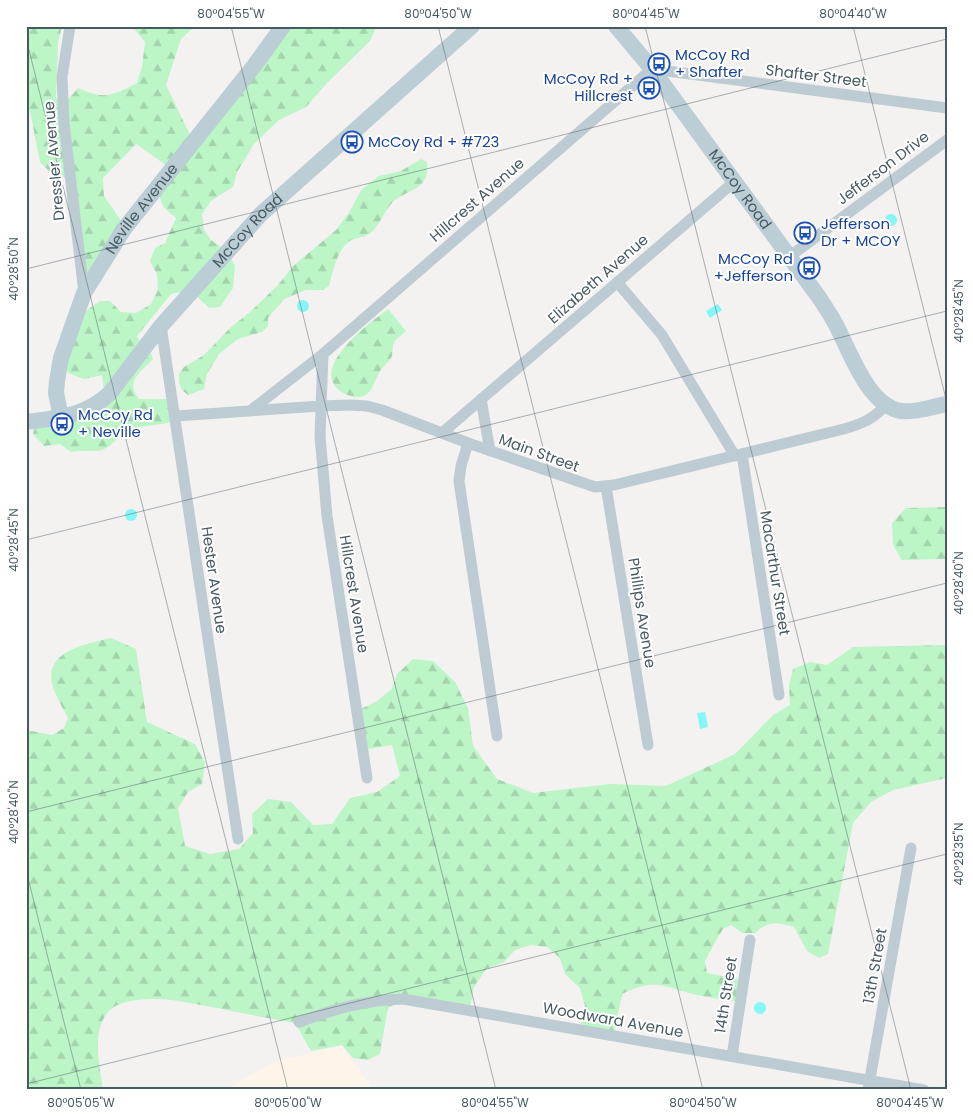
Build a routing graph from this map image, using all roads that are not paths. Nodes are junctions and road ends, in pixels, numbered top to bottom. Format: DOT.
graph roads {
  1 [pos="70,26"];
  2 [pos="283,26"];
  3 [pos="472,26"];
  4 [pos="616,26"];
  5 [pos="652,70"];
  6 [pos="947,108"];
  7 [pos="947,140"];
  8 [pos="734,182"];
  9 [pos="789,258"];
  10 [pos="617,282"];
  11 [pos="84,293"];
  12 [pos="161,326"];
  13 [pos="323,354"];
  14 [pos="481,399"];
  15 [pos="886,404"];
  16 [pos="947,404"];
  17 [pos="320,406"];
  18 [pos="250,411"];
  19 [pos="176,416"];
  20 [pos="61,417"];
  21 [pos="26,422"];
  22 [pos="442,433"];
  23 [pos="468,443"];
  24 [pos="490,451"];
  25 [pos="738,455"];
  26 [pos="606,486"];
  27 [pos="779,696"];
  28 [pos="498,736"];
  29 [pos="648,744"];
  30 [pos="367,778"];
  31 [pos="238,839"];
  32 [pos="911,848"];
  33 [pos="750,940"];
  34 [pos="299,1022"];
  35 [pos="732,1056"];
  36 [pos="869,1085"];
  37 [pos="924,1090"];
  1 -- 11 [label="street, Dressler Avenue"];
  2 -- 11 [label="street, Neville Avenue"];
  3 -- 12 [label="street, McCoy Road"];
  4 -- 5 [label="street, McCoy Road"];
  5 -- 6 [label="street, Shafter Street"];
  5 -- 8 [label="street, McCoy Road"];
  5 -- 13 [label="street, Hillcrest Avenue"];
  7 -- 9 [label="street, Jefferson Drive"];
  8 -- 9 [label="street, McCoy Road"];
  8 -- 10 [label="street, Elizabeth Avenue"];
  9 -- 15 [label="street, McCoy Road"];
  10 -- 14 [label="street, Elizabeth Avenue"];
  10 -- 25 [label="street, Macarthur Street"];
  11 -- 20 [label="street, Neville Avenue"];
  12 -- 19 [label="street, Hester Avenue"];
  12 -- 20 [label="street, McCoy Road"];
  13 -- 17 [label="street, Hillcrest Avenue"];
  13 -- 18 [label="street, Hillcrest Avenue"];
  14 -- 22 [label="street, Elizabeth Avenue"];
  14 -- 24 [label="street"];
  15 -- 16 [label="street"];
  15 -- 25 [label="street, Main Street"];
  17 -- 18 [label="street, Main Street"];
  17 -- 22 [label="street, Main Street"];
  17 -- 30 [label="street, Hillcrest Avenue"];
  18 -- 19 [label="street, Main Street"];
  19 -- 31 [label="street, Hester Avenue"];
  20 -- 21 [label="street, McCoy Road"];
  22 -- 23 [label="street, Main Street"];
  23 -- 24 [label="street, Main Street"];
  23 -- 28 [label="street"];
  24 -- 26 [label="street, Main Street"];
  25 -- 26 [label="street, Main Street"];
  25 -- 27 [label="street, Macarthur Street"];
  26 -- 29 [label="street, Phillips Avenue"];
  32 -- 36 [label="street, 13th Street"];
  33 -- 35 [label="street, 14th Street"];
  34 -- 35 [label="street, Woodward Avenue"];
  35 -- 36 [label="street, Woodward Avenue"];
  36 -- 37 [label="street, Woodward Avenue"];
}
